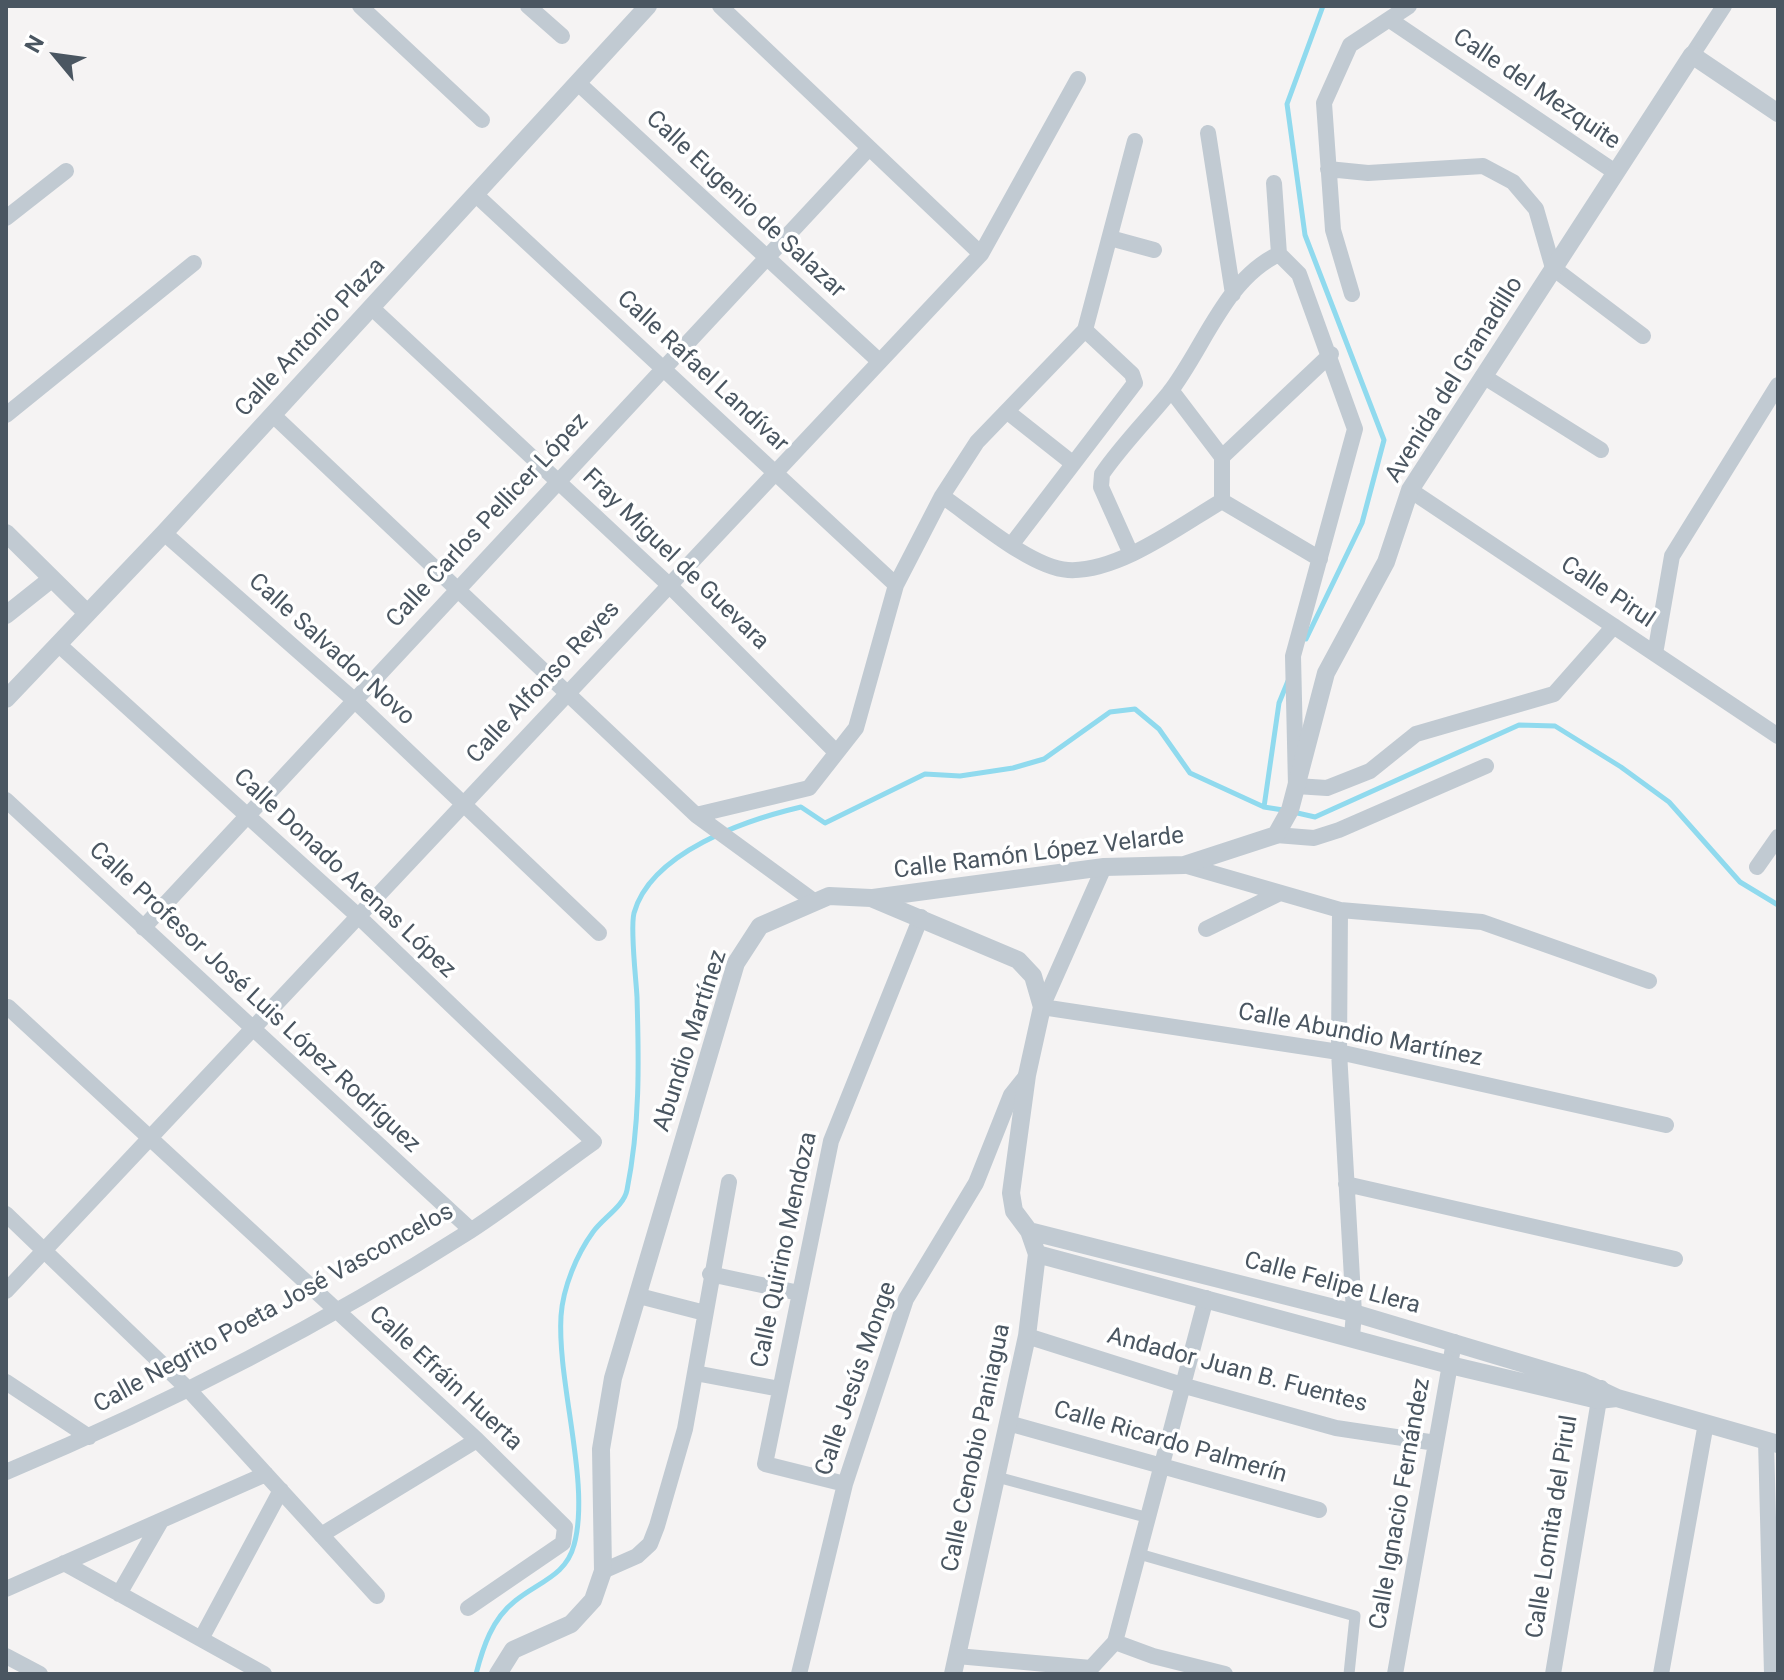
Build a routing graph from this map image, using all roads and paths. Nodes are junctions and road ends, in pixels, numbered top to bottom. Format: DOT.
graph roads {
  1 [pos="360,6"];
  2 [pos="528,6"];
  3 [pos="648,6"];
  4 [pos="720,6"];
  5 [pos="1409,6"];
  6 [pos="1724,6"];
  7 [pos="1390,20"];
  8 [pos="562,36"];
  9 [pos="1692,55"];
  10 [pos="1078,79"];
  11 [pos="578,83"];
  12 [pos="1778,113"];
  13 [pos="482,120"];
  14 [pos="1208,133"];
  15 [pos="1135,141"];
  16 [pos="869,148"];
  17 [pos="1328,169"];
  18 [pos="66,171"];
  19 [pos="1615,172"];
  20 [pos="1274,183"];
  21 [pos="475,194"];
  22 [pos="6,218"];
  23 [pos="1110,238"];
  24 [pos="1154,250"];
  25 [pos="981,254"];
  26 [pos="1279,254"];
  27 [pos="767,258"];
  28 [pos="194,263"];
  29 [pos="1553,268"];
  30 [pos="1233,294"];
  31 [pos="1352,294"];
  32 [pos="372,308"];
  33 [pos="1085,330"];
  34 [pos="1643,336"];
  35 [pos="1331,354"];
  36 [pos="879,361"];
  37 [pos="663,369"];
  38 [pos="1483,376"];
  39 [pos="1778,385"];
  40 [pos="1171,390"];
  41 [pos="1009,413"];
  42 [pos="6,415"];
  43 [pos="273,415"];
  44 [pos="1601,450"];
  45 [pos="1222,457"];
  46 [pos="1071,462"];
  47 [pos="775,473"];
  48 [pos="558,482"];
  49 [pos="1410,490"];
  50 [pos="942,496"];
  51 [pos="1222,501"];
  52 [pos="6,533"];
  53 [pos="164,533"];
  54 [pos="1015,546"];
  55 [pos="1131,554"];
  56 [pos="1320,559"];
  57 [pos="50,580"];
  58 [pos="669,585"];
  59 [pos="896,585"];
  60 [pos="457,590"];
  61 [pos="87,613"];
  62 [pos="6,615"];
  63 [pos="1614,626"];
  64 [pos="58,644"];
  65 [pos="1655,654"];
  66 [pos="567,694"];
  67 [pos="6,699"];
  68 [pos="354,700"];
  69 [pos="1778,736"];
  70 [pos="836,752"];
  71 [pos="1486,766"];
  72 [pos="1296,786"];
  73 [pos="6,800"];
  74 [pos="464,804"];
  75 [pos="246,816"];
  76 [pos="700,818"];
  77 [pos="1278,832"];
  78 [pos="1778,837"];
  79 [pos="1184,865"];
  80 [pos="1104,867"];
  81 [pos="1757,867"];
  82 [pos="1280,893"];
  83 [pos="871,898"];
  84 [pos="815,902"];
  85 [pos="1340,910"];
  86 [pos="358,916"];
  87 [pos="921,917"];
  88 [pos="143,928"];
  89 [pos="1206,929"];
  90 [pos="599,933"];
  91 [pos="1649,981"];
  92 [pos="8,1007"];
  93 [pos="1042,1007"];
  94 [pos="252,1029"];
  95 [pos="1339,1052"];
  96 [pos="1027,1075"];
  97 [pos="1666,1125"];
  98 [pos="150,1138"];
  99 [pos="594,1142"];
  100 [pos="729,1182"];
  101 [pos="1346,1184"];
  102 [pos="6,1214"];
  103 [pos="471,1230"];
  104 [pos="1029,1231"];
  105 [pos="44,1251"];
  106 [pos="1037,1254"];
  107 [pos="1675,1259"];
  108 [pos="710,1274"];
  109 [pos="6,1291"];
  110 [pos="799,1293"];
  111 [pos="639,1296"];
  112 [pos="1206,1298"];
  113 [pos="335,1309"];
  114 [pos="705,1313"];
  115 [pos="1354,1313"];
  116 [pos="1027,1336"];
  117 [pos="1352,1336"];
  118 [pos="1454,1342"];
  119 [pos="1450,1365"];
  120 [pos="695,1373"];
  121 [pos="6,1382"];
  122 [pos="1185,1386"];
  123 [pos="188,1389"];
  124 [pos="780,1389"];
  125 [pos="1605,1395"];
  126 [pos="1008,1423"];
  127 [pos="1706,1423"];
  128 [pos="89,1437"];
  129 [pos="477,1440"];
  130 [pos="1772,1442"];
  131 [pos="1436,1443"];
  132 [pos="1163,1468"];
  133 [pos="6,1472"];
  134 [pos="266,1474"];
  135 [pos="997,1477"];
  136 [pos="845,1484"];
  137 [pos="281,1490"];
  138 [pos="1319,1510"];
  139 [pos="1149,1518"];
  140 [pos="161,1521"];
  141 [pos="321,1535"];
  142 [pos="1139,1554"];
  143 [pos="64,1563"];
  144 [pos="603,1571"];
  145 [pos="6,1589"];
  146 [pos="119,1594"];
  147 [pos="377,1596"];
  148 [pos="468,1608"];
  149 [pos="201,1639"];
  150 [pos="1115,1642"];
  151 [pos="6,1656"];
  152 [pos="1153,1656"];
  153 [pos="955,1665"];
  154 [pos="40,1674"];
  155 [pos="264,1674"];
  156 [pos="498,1674"];
  157 [pos="799,1674"];
  158 [pos="1152,1674"];
  159 [pos="1225,1674"];
  160 [pos="1349,1674"];
  161 [pos="1395,1674"];
  162 [pos="1553,1674"];
  163 [pos="1661,1674"];
  164 [pos="1772,1674"];
  1 -- 13 [label="street"];
  2 -- 8 [label="street"];
  3 -- 11 [label="street, Calle Antonio Plaza"];
  4 -- 16 [label="street"];
  5 -- 7 [label="street"];
  6 -- 9 [label="street, Avenida del Granadillo"];
  7 -- 17 [label="street"];
  7 -- 19 [label="street, Calle del Mezquite"];
  9 -- 12 [label="street"];
  9 -- 19 [label="street, Avenida del Granadillo"];
  10 -- 25 [label="street, Calle Alfonso Reyes"];
  11 -- 21 [label="street, Calle Antonio Plaza"];
  11 -- 27 [label="street, Calle Eugenio de Salazar"];
  14 -- 30 [label="street"];
  15 -- 23 [label="street"];
  16 -- 25 [label="street"];
  16 -- 27 [label="street, Calle Carlos Pellicer López"];
  17 -- 29 [label="street"];
  17 -- 31 [label="street"];
  18 -- 22 [label="street"];
  19 -- 29 [label="street, Avenida del Granadillo"];
  20 -- 26 [label="street"];
  21 -- 32 [label="street, Calle Antonio Plaza"];
  21 -- 37 [label="street, Calle Rafael Landívar"];
  23 -- 24 [label="street"];
  23 -- 33 [label="street"];
  25 -- 36 [label="street, Calle Alfonso Reyes"];
  26 -- 30 [label="street"];
  26 -- 35 [label="street"];
  27 -- 36 [label="street, Calle Eugenio de Salazar"];
  27 -- 37 [label="street, Calle Carlos Pellicer López"];
  28 -- 42 [label="street"];
  29 -- 34 [label="street"];
  29 -- 38 [label="street, Avenida del Granadillo"];
  30 -- 40 [label="street"];
  32 -- 43 [label="street, Calle Antonio Plaza"];
  32 -- 48 [label="street, Fray Miguel de Guevara"];
  33 -- 41 [label="street"];
  33 -- 46 [label="street"];
  35 -- 45 [label="street"];
  35 -- 56 [label="street"];
  36 -- 47 [label="street, Calle Alfonso Reyes"];
  37 -- 47 [label="street, Calle Rafael Landívar"];
  37 -- 48 [label="street, Calle Carlos Pellicer López"];
  38 -- 44 [label="street"];
  38 -- 49 [label="street, Avenida del Granadillo"];
  39 -- 65 [label="street"];
  40 -- 45 [label="street"];
  40 -- 55 [label="street"];
  41 -- 46 [label="street"];
  41 -- 50 [label="street"];
  43 -- 53 [label="street, Calle Antonio Plaza"];
  43 -- 60 [label="street"];
  45 -- 51 [label="street"];
  46 -- 54 [label="street"];
  47 -- 58 [label="street, Calle Alfonso Reyes"];
  47 -- 59 [label="street, Calle Rafael Landívar"];
  48 -- 58 [label="street, Fray Miguel de Guevara"];
  48 -- 60 [label="street, Calle Carlos Pellicer López"];
  49 -- 63 [label="street, Calle Pirul"];
  49 -- 72 [label="street, Avenida del Granadillo"];
  50 -- 54 [label="street"];
  50 -- 59 [label="street"];
  51 -- 55 [label="street"];
  51 -- 56 [label="street"];
  52 -- 57 [label="street"];
  53 -- 61 [label="street, Calle Antonio Plaza"];
  53 -- 68 [label="street, Calle Salvador Novo"];
  54 -- 55 [label="street"];
  56 -- 72 [label="street"];
  57 -- 61 [label="street"];
  57 -- 62 [label="street"];
  58 -- 66 [label="street, Calle Alfonso Reyes"];
  58 -- 70 [label="street, Fray Miguel de Guevara"];
  59 -- 70 [label="street"];
  60 -- 66 [label="street"];
  60 -- 68 [label="street, Calle Carlos Pellicer López"];
  61 -- 64 [label="street, Calle Antonio Plaza"];
  63 -- 65 [label="street, Calle Pirul"];
  63 -- 72 [label="street"];
  64 -- 67 [label="street, Calle Antonio Plaza"];
  64 -- 75 [label="street, Calle Donado Arenas López"];
  65 -- 69 [label="street, Calle Pirul"];
  66 -- 74 [label="street, Calle Alfonso Reyes"];
  66 -- 76 [label="street"];
  68 -- 74 [label="street, Calle Salvador Novo"];
  68 -- 75 [label="street, Calle Carlos Pellicer López"];
  70 -- 76 [label="street"];
  71 -- 77 [label="street"];
  72 -- 77 [label="street, Avenida del Granadillo"];
  73 -- 88 [label="street, Calle Profesor José Luis López Rodríguez"];
  74 -- 86 [label="street, Calle Alfonso Reyes"];
  74 -- 90 [label="street, Calle Salvador Novo"];
  75 -- 86 [label="street, Calle Donado Arenas López"];
  75 -- 88 [label="street, Calle Carlos Pellicer López"];
  76 -- 84 [label="street"];
  77 -- 79 [label="street, Calle Ramón López Velarde"];
  78 -- 81 [label="street"];
  79 -- 80 [label="street, Calle Ramón López Velarde"];
  79 -- 82 [label="street"];
  80 -- 83 [label="street, Calle Ramón López Velarde"];
  80 -- 93 [label="street"];
  82 -- 85 [label="street"];
  82 -- 89 [label="street"];
  83 -- 84 [label="street, Abundio Martínez"];
  83 -- 87 [label="street, Abundio Martínez"];
  84 -- 111 [label="street, Abundio Martínez"];
  85 -- 91 [label="street"];
  85 -- 95 [label="street"];
  86 -- 94 [label="street, Calle Alfonso Reyes"];
  86 -- 99 [label="street, Calle Donado Arenas López"];
  87 -- 93 [label="street, Abundio Martínez"];
  87 -- 110 [label="street, Calle Quirino Mendoza"];
  88 -- 94 [label="street, Calle Profesor José Luis López Rodríguez"];
  92 -- 98 [label="street, Calle Efráin Huerta"];
  93 -- 95 [label="street, Calle Abundio Martínez"];
  93 -- 96 [label="street"];
  94 -- 98 [label="street, Calle Alfonso Reyes"];
  94 -- 103 [label="street, Calle Profesor José Luis López Rodríguez"];
  95 -- 97 [label="street, Calle Abundio Martínez"];
  95 -- 101 [label="street"];
  96 -- 104 [label="street"];
  96 -- 136 [label="street, Calle Jesús Monge"];
  98 -- 105 [label="street, Calle Alfonso Reyes"];
  98 -- 113 [label="street, Calle Efráin Huerta"];
  99 -- 103 [label="street, Calle Negrito Poeta José Vasconcelos"];
  100 -- 108 [label="street"];
  101 -- 107 [label="street"];
  101 -- 115 [label="street"];
  102 -- 105 [label="street"];
  103 -- 113 [label="street, Calle Negrito Poeta José Vasconcelos"];
  104 -- 106 [label="street, Calle Cenobio Paniagua"];
  104 -- 115 [label="street, Calle Felipe Llera"];
  105 -- 109 [label="street, Calle Alfonso Reyes"];
  105 -- 123 [label="street"];
  106 -- 112 [label="street, Calle Felipe Llera"];
  106 -- 116 [label="street, Calle Cenobio Paniagua"];
  108 -- 110 [label="street"];
  108 -- 114 [label="street"];
  110 -- 124 [label="street, Calle Quirino Mendoza"];
  111 -- 114 [label="street"];
  111 -- 144 [label="street, Abundio Martínez"];
  112 -- 117 [label="street, Calle Felipe Llera"];
  112 -- 122 [label="street"];
  113 -- 123 [label="street, Calle Negrito Poeta José Vasconcelos"];
  113 -- 129 [label="street, Calle Efráin Huerta"];
  114 -- 120 [label="street"];
  115 -- 117 [label="street"];
  115 -- 118 [label="street, Calle Felipe Llera"];
  116 -- 122 [label="street, Andador Juan B. Fuentes"];
  116 -- 126 [label="street, Calle Cenobio Paniagua"];
  117 -- 119 [label="street, Calle Felipe Llera"];
  118 -- 119 [label="street, Calle Ignacio Fernández"];
  118 -- 125 [label="street, Calle Felipe Llera"];
  119 -- 125 [label="street, Calle Felipe Llera"];
  119 -- 131 [label="street, Calle Ignacio Fernández"];
  120 -- 124 [label="street"];
  120 -- 144 [label="street"];
  121 -- 128 [label="street"];
  122 -- 131 [label="street, Andador Juan B. Fuentes"];
  122 -- 132 [label="street"];
  123 -- 128 [label="street, Calle Negrito Poeta José Vasconcelos"];
  123 -- 134 [label="street"];
  124 -- 136 [label="street, Calle Quirino Mendoza"];
  125 -- 127 [label="street, Calle Felipe Llera"];
  125 -- 162 [label="street, Calle Lomita del Pirul"];
  126 -- 132 [label="street, Calle Ricardo Palmerín"];
  126 -- 135 [label="street, Calle Cenobio Paniagua"];
  127 -- 130 [label="street, Calle Felipe Llera"];
  127 -- 163 [label="street"];
  128 -- 133 [label="street, Calle Negrito Poeta José Vasconcelos"];
  129 -- 141 [label="street"];
  129 -- 148 [label="street, Calle Efráin Huerta"];
  130 -- 164 [label="street"];
  131 -- 161 [label="street, Calle Ignacio Fernández"];
  132 -- 138 [label="street, Calle Ricardo Palmerín"];
  132 -- 139 [label="street"];
  134 -- 137 [label="street"];
  134 -- 140 [label="street"];
  135 -- 139 [label="street"];
  135 -- 153 [label="street, Calle Cenobio Paniagua"];
  136 -- 157 [label="street, Calle Jesús Monge"];
  137 -- 141 [label="street"];
  137 -- 149 [label="street"];
  139 -- 142 [label="street"];
  140 -- 143 [label="street"];
  140 -- 146 [label="street"];
  141 -- 147 [label="street"];
  142 -- 150 [label="street"];
  142 -- 160 [label="street"];
  143 -- 145 [label="street"];
  143 -- 146 [label="street"];
  144 -- 156 [label="street, Abundio Martínez"];
  146 -- 149 [label="street"];
  149 -- 155 [label="street"];
  150 -- 152 [label="street"];
  150 -- 153 [label="street"];
  151 -- 154 [label="street"];
  152 -- 158 [label="street"];
  152 -- 159 [label="street"];
}
